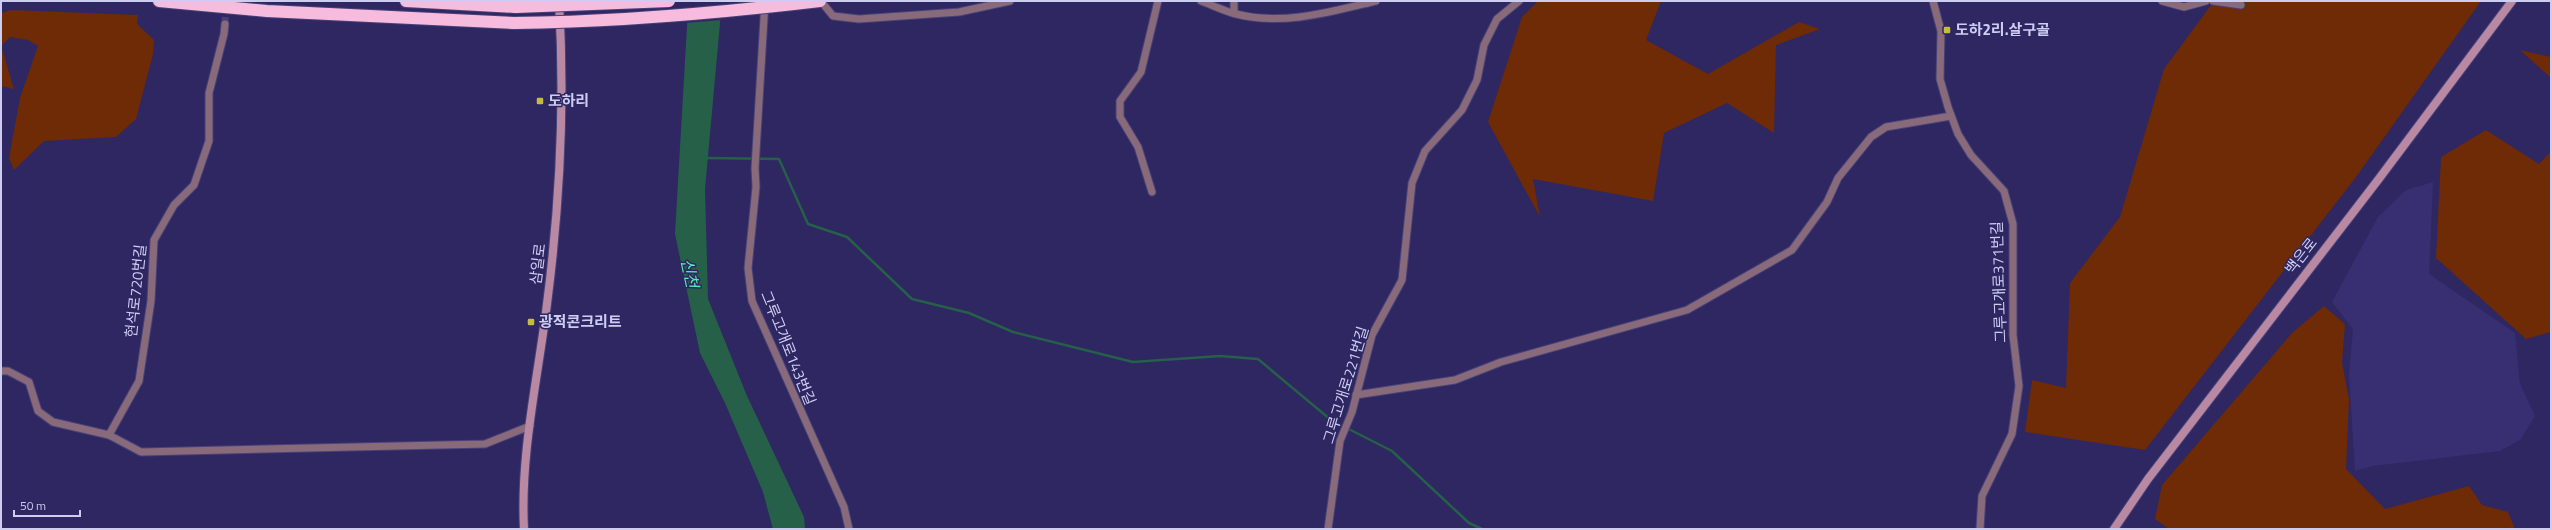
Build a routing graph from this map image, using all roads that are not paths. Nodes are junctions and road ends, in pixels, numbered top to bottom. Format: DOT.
graph roads {
  1 [pos="159,1"];
  2 [pos="406,1"];
  3 [pos="559,1"];
  4 [pos="669,1"];
  5 [pos="765,1"];
  6 [pos="1010,1"];
  7 [pos="1158,1"];
  8 [pos="1201,1"];
  9 [pos="1234,1"];
  10 [pos="1376,1"];
  11 [pos="1519,1"];
  12 [pos="1933,1"];
  13 [pos="2162,1"];
  14 [pos="2206,1"];
  15 [pos="2213,1"];
  16 [pos="2512,1"];
  17 [pos="822,3"];
  18 [pos="2241,5"];
  19 [pos="1234,14"];
  20 [pos="225,24"];
  21 [pos="1951,116"];
  22 [pos="1152,192"];
  23 [pos="1,371"];
  24 [pos="1356,395"];
  25 [pos="530,426"];
  26 [pos="109,435"];
  27 [pos="524,529"];
  28 [pos="849,529"];
  29 [pos="1328,529"];
  30 [pos="1980,529"];
  31 [pos="2114,529"];
  1 -- 17 [label="highway, bridge"];
  2 -- 4 [label="highway, bridge"];
  3 -- 25 [label="main road, 삼일로"];
  5 -- 28 [label="street, 그루고개로143번길"];
  6 -- 17 [label="street"];
  7 -- 22 [label="street"];
  8 -- 19 [label="street"];
  9 -- 19 [label="street"];
  10 -- 19 [label="street"];
  11 -- 24 [label="street, 그루고개로221번길"];
  12 -- 21 [label="street, 그루고개로371번길"];
  13 -- 14 [label="street"];
  15 -- 18 [label="street"];
  16 -- 31 [label="main road, 백은로"];
  20 -- 26 [label="street, 현석로720번길"];
  21 -- 24 [label="street"];
  21 -- 30 [label="street, 그루고개로371번길"];
  23 -- 26 [label="street"];
  24 -- 29 [label="street, 그루고개로221번길"];
  25 -- 26 [label="street"];
  25 -- 27 [label="main road, 삼일로"];
}
